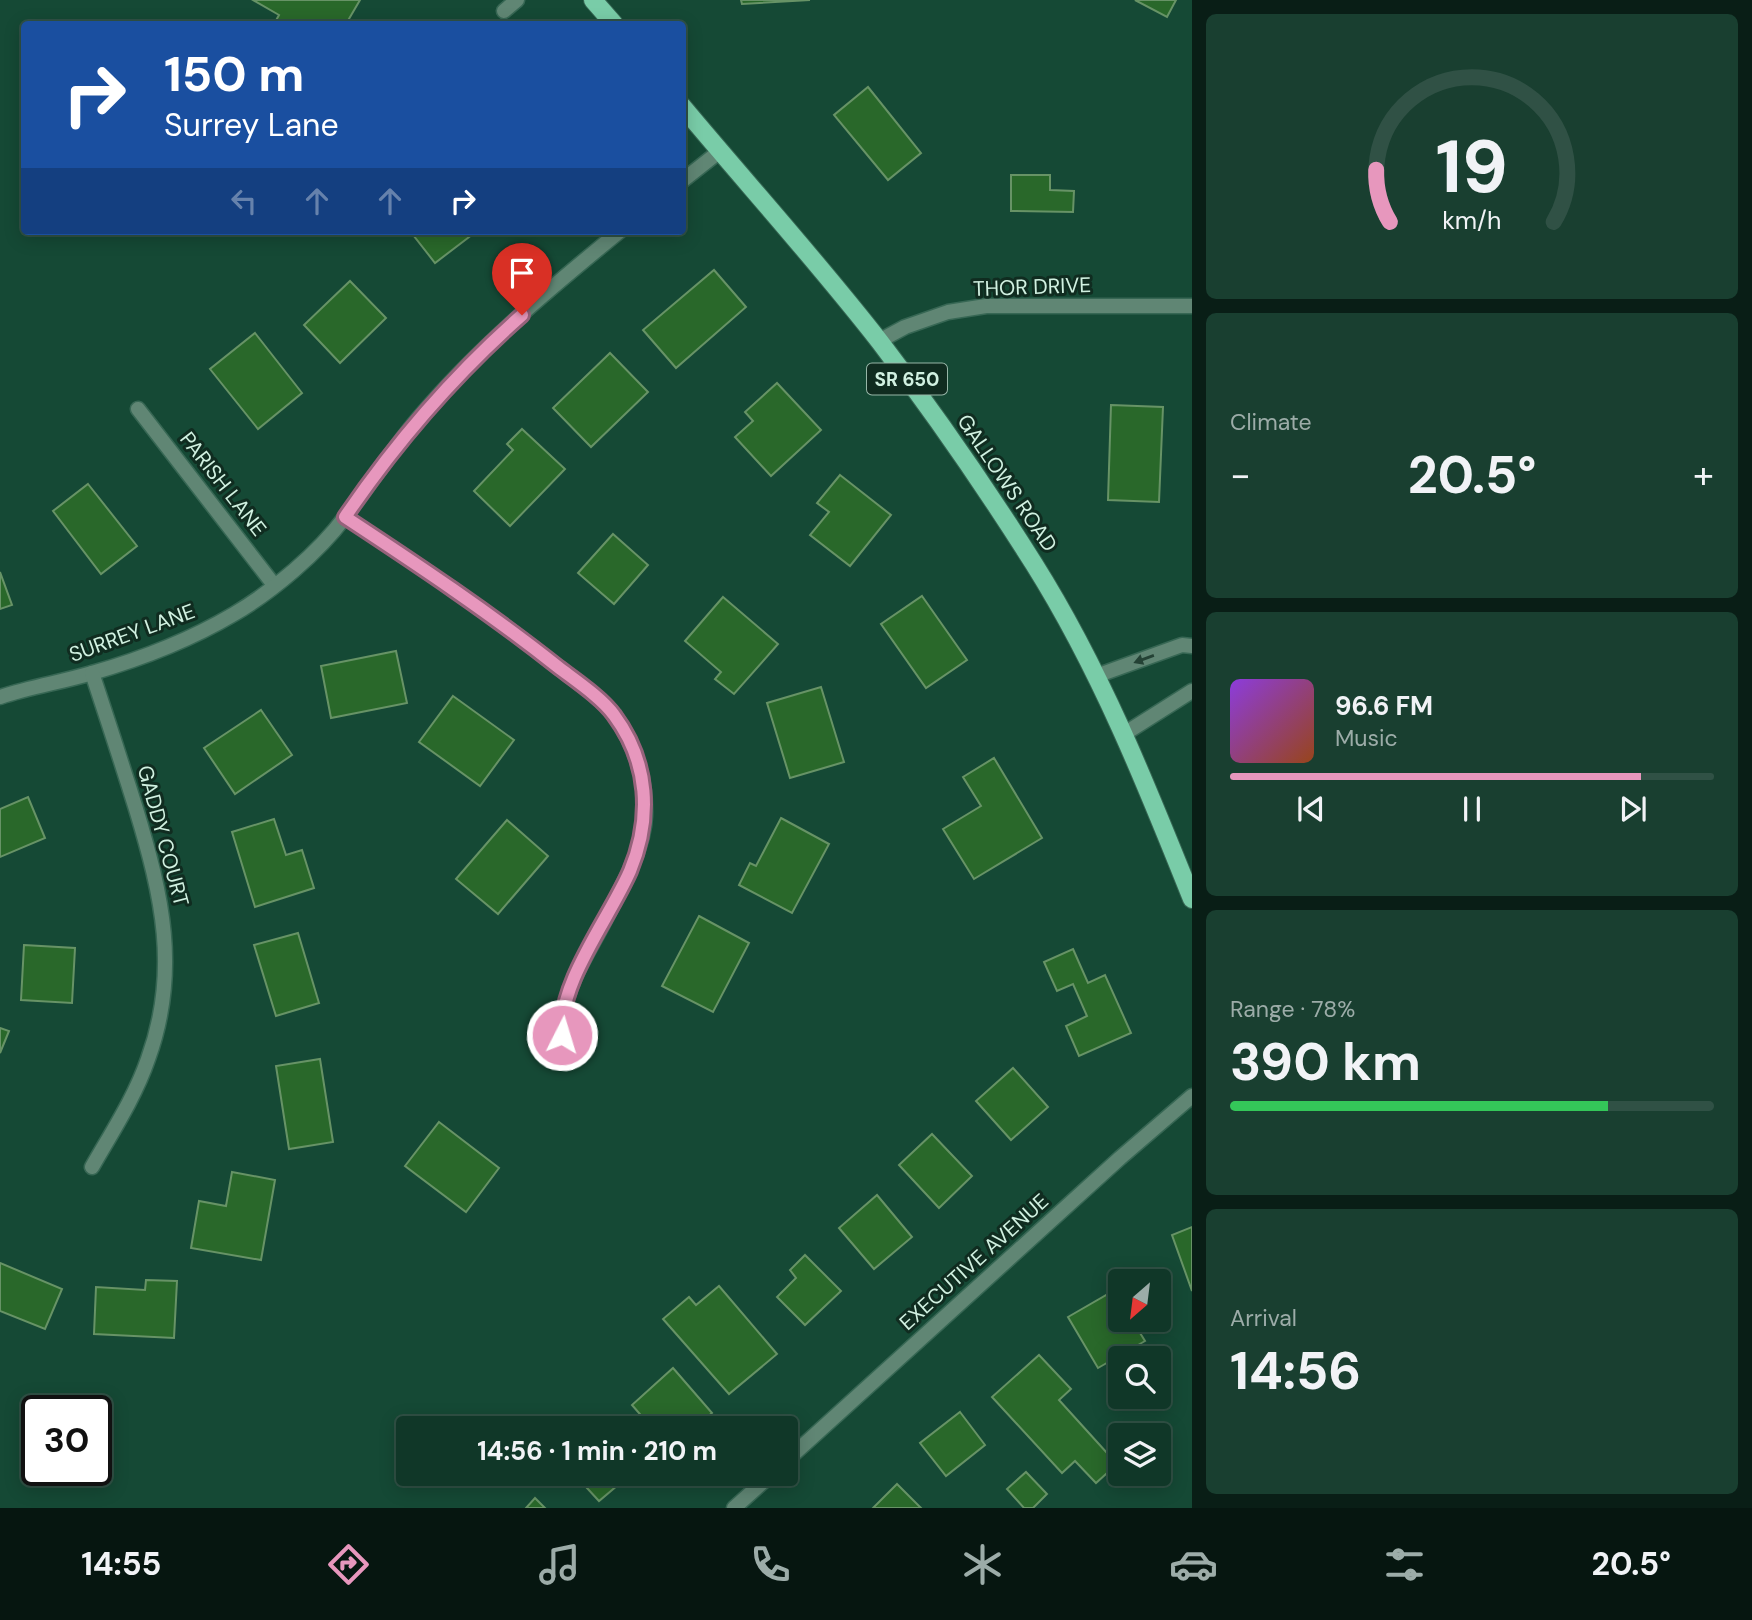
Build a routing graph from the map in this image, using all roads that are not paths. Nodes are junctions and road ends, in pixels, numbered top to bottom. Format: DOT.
graph roads {
  1 [pos="517,0"];
  2 [pos="593,0"];
  3 [pos="504,11"];
  4 [pos="611,21"];
  5 [pos="686,112"];
  6 [pos="720,151"];
  7 [pos="686,177"];
  8 [pos="615,235"];
  9 [pos="1192,306"];
  10 [pos="879,341"];
  11 [pos="138,409"];
  12 [pos="345,517"];
  13 [pos="274,585"];
  14 [pos="1192,646"];
  15 [pos="92,673"];
  16 [pos="1096,676"];
  17 [pos="1192,691"];
  18 [pos="0,697"];
  19 [pos="1124,734"];
  20 [pos="1192,899"];
  21 [pos="567,1063"];
  22 [pos="1192,1096"];
  23 [pos="92,1167"];
  24 [pos="798,1450"];
  25 [pos="759,1486"];
  26 [pos="734,1508"];
  1 -- 3 [label="street"];
  2 -- 4 [label="main road"];
  5 -- 6 [label="main road, GALLOWS ROAD / SR 650"];
  6 -- 7 [label="street"];
  6 -- 10 [label="main road, GALLOWS ROAD / SR 650"];
  8 -- 12 [label="street, SURREY LANE"];
  9 -- 10 [label="street, THOR DRIVE"];
  10 -- 16 [label="main road, GALLOWS ROAD / SR 650"];
  11 -- 13 [label="street, PARISH LANE"];
  12 -- 13 [label="street, SURREY LANE"];
  12 -- 21 [label="street"];
  13 -- 15 [label="street, SURREY LANE"];
  14 -- 16 [label="street, one-way"];
  15 -- 18 [label="street, SURREY LANE"];
  15 -- 23 [label="street, GADDY COURT"];
  16 -- 19 [label="main road, GALLOWS ROAD / SR 650"];
  17 -- 19 [label="street"];
  19 -- 20 [label="main road, GALLOWS ROAD / SR 650"];
  22 -- 24 [label="street, EXECUTIVE AVENUE"];
  25 -- 26 [label="street"];
}
